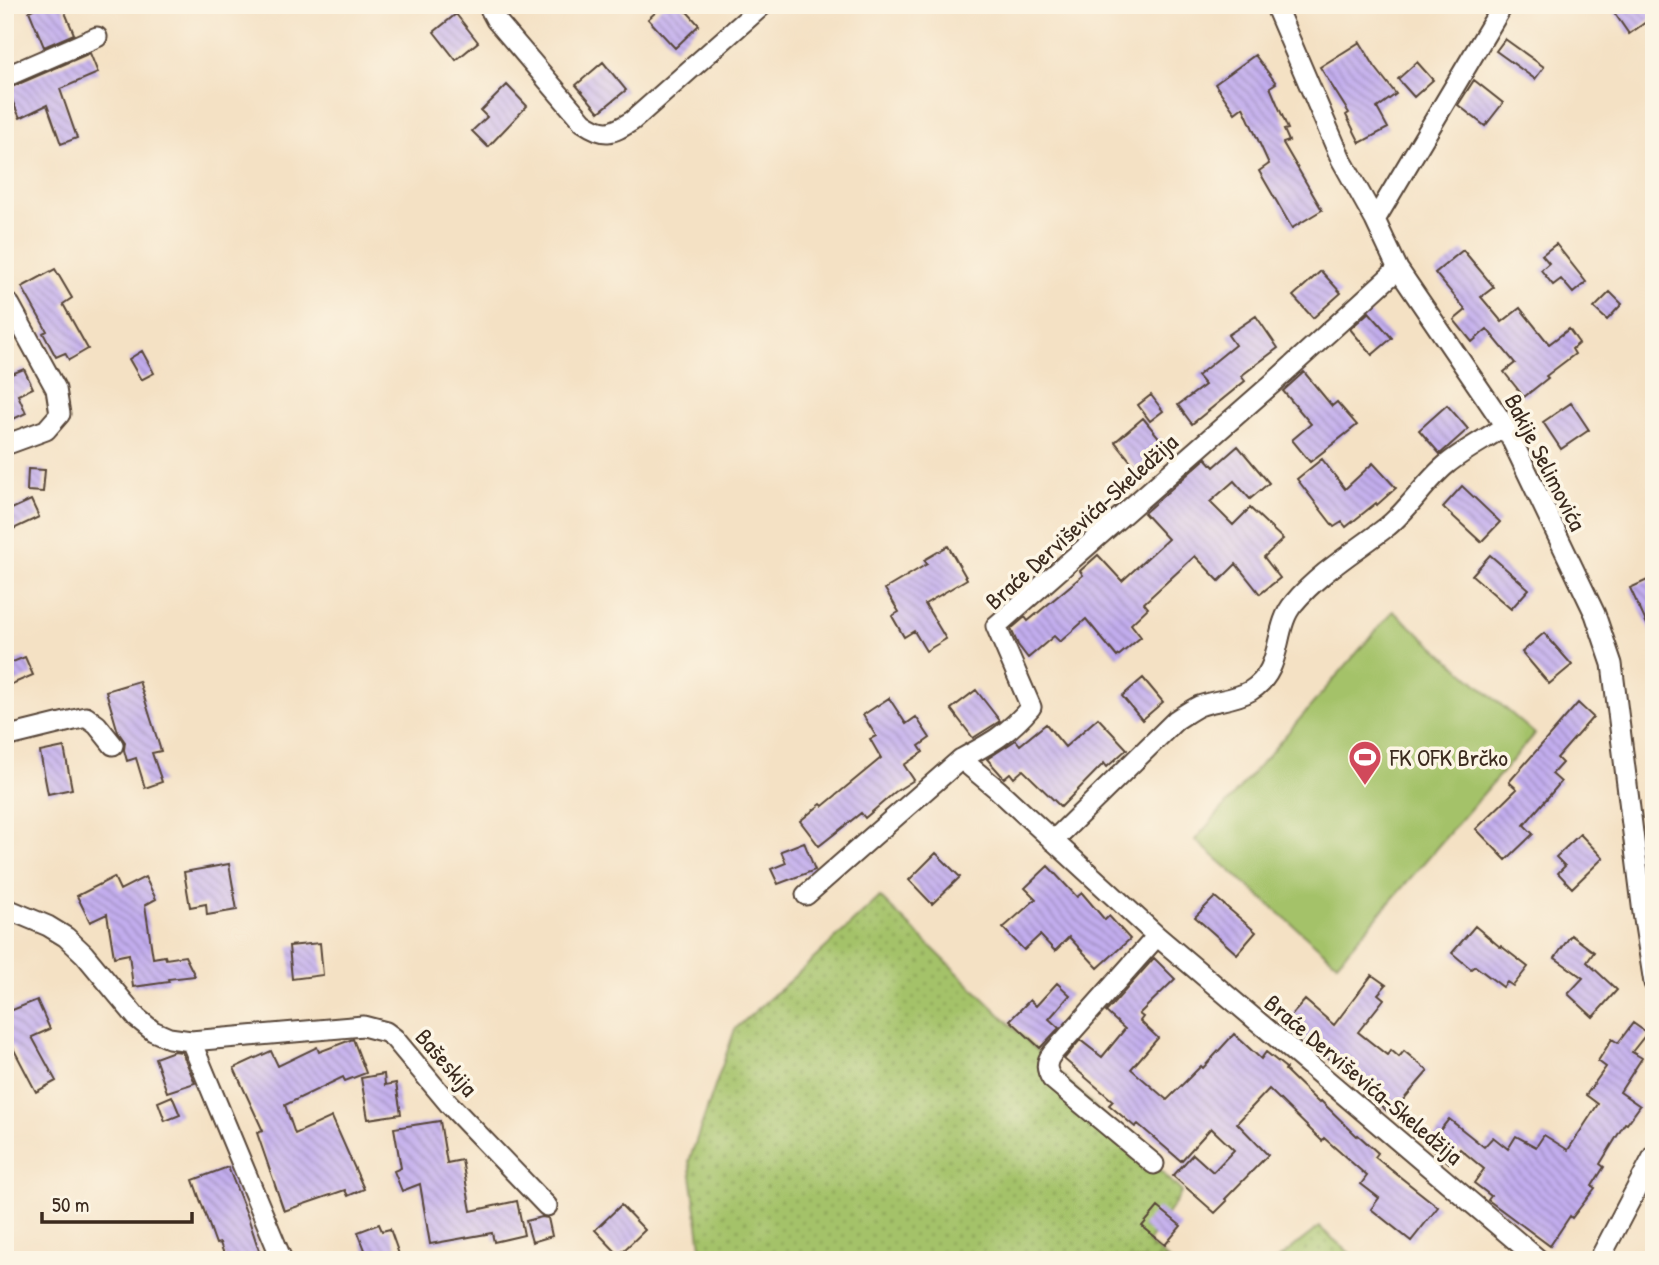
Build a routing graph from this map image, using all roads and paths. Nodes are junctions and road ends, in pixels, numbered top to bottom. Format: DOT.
graph roads {
  1 [pos="488,5"];
  2 [pos="763,5"];
  3 [pos="1275,5"];
  4 [pos="1503,5"];
  5 [pos="97,37"];
  6 [pos="5,77"];
  7 [pos="1375,220"];
  8 [pos="1398,269"];
  9 [pos="10,305"];
  10 [pos="1505,426"];
  11 [pos="5,445"];
  12 [pos="5,737"];
  13 [pos="113,745"];
  14 [pos="961,759"];
  15 [pos="1053,841"];
  16 [pos="806,895"];
  17 [pos="5,908"];
  18 [pos="1157,936"];
  19 [pos="1654,984"];
  20 [pos="191,1041"];
  21 [pos="1654,1155"];
  22 [pos="1154,1164"];
  23 [pos="547,1206"];
  24 [pos="282,1260"];
  25 [pos="1539,1260"];
  26 [pos="1599,1260"];
  1 -- 2 [label="street"];
  3 -- 7 [label="street, Bakije Selimovića"];
  4 -- 7 [label="street"];
  5 -- 6 [label="street"];
  7 -- 8 [label="street, Bakije Selimovića"];
  8 -- 10 [label="street, Bakije Selimovića"];
  8 -- 14 [label="street, Braće Derviševića-Skeledžija"];
  9 -- 11 [label="street"];
  10 -- 15 [label="street"];
  10 -- 19 [label="street, Bakije Selimovića"];
  12 -- 13 [label="street"];
  14 -- 15 [label="street, Braće Derviševića-Skeledžija"];
  14 -- 16 [label="street"];
  15 -- 18 [label="street, Braće Derviševića-Skeledžija"];
  17 -- 20 [label="street, Bašeskija"];
  18 -- 22 [label="street"];
  18 -- 25 [label="street, Braće Derviševića-Skeledžija"];
  20 -- 23 [label="street, Bašeskija"];
  20 -- 24 [label="street"];
  21 -- 26 [label="street"];
}
